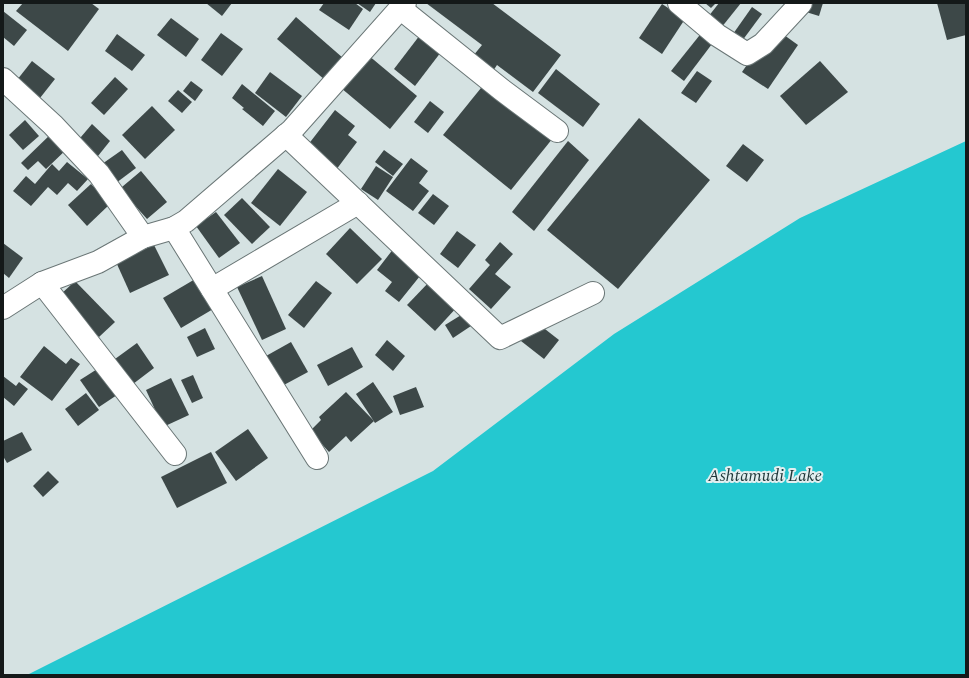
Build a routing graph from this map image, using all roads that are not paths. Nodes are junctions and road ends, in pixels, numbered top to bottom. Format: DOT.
graph roads {
  1 [pos="679,3"];
  2 [pos="800,3"];
  3 [pos="403,6"];
  4 [pos="3,79"];
  5 [pos="557,131"];
  6 [pos="286,135"];
  7 [pos="358,203"];
  8 [pos="174,228"];
  9 [pos="143,237"];
  10 [pos="42,283"];
  11 [pos="212,289"];
  12 [pos="593,293"];
  13 [pos="3,308"];
  14 [pos="175,454"];
  15 [pos="317,458"];
  1 -- 2 [label="street"];
  3 -- 5 [label="street"];
  3 -- 6 [label="street"];
  4 -- 9 [label="street"];
  6 -- 7 [label="street"];
  6 -- 8 [label="street"];
  7 -- 11 [label="street"];
  7 -- 12 [label="street"];
  8 -- 9 [label="street"];
  8 -- 11 [label="street"];
  9 -- 10 [label="street"];
  10 -- 13 [label="street"];
  10 -- 14 [label="street"];
  11 -- 15 [label="street"];
}
